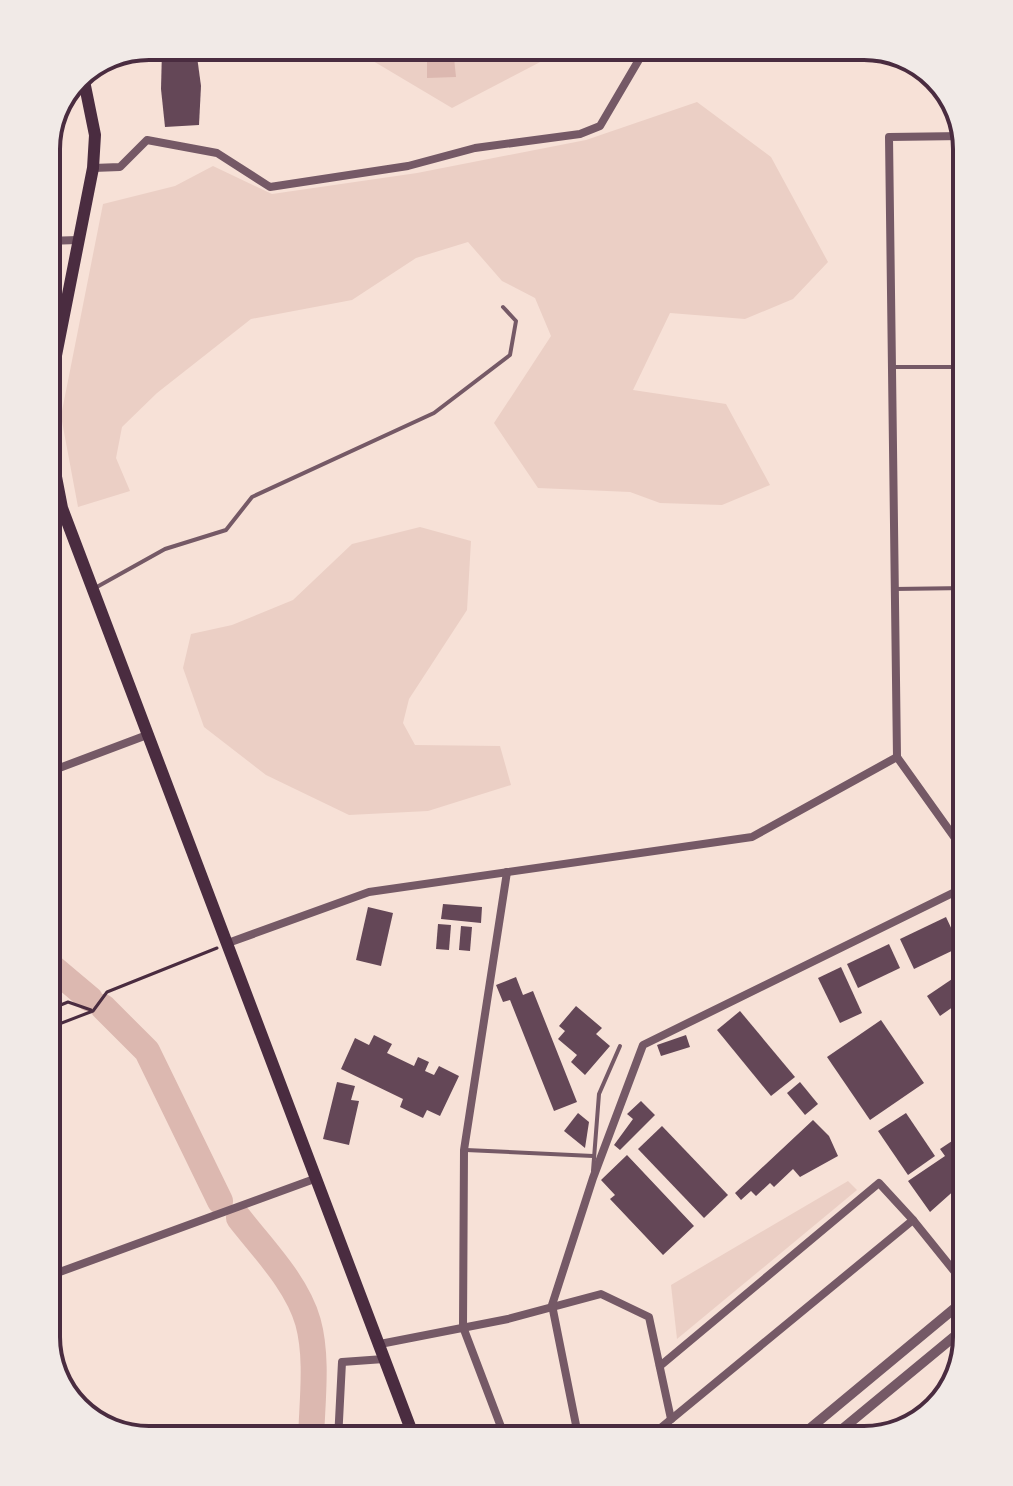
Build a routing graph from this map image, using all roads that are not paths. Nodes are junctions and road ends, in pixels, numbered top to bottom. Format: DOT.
graph roads {
  1 [pos="639,60"];
  2 [pos="85,87"];
  3 [pos="952,136"];
  4 [pos="93,168"];
  5 [pos="78,240"];
  6 [pos="60,241"];
  7 [pos="503,307"];
  8 [pos="60,333"];
  9 [pos="890,367"];
  10 [pos="953,367"];
  11 [pos="60,498"];
  12 [pos="62,508"];
  13 [pos="953,588"];
  14 [pos="93,589"];
  15 [pos="894,589"];
  16 [pos="147,735"];
  17 [pos="897,757"];
  18 [pos="60,768"];
  19 [pos="953,835"];
  20 [pos="507,872"];
  21 [pos="953,893"];
  22 [pos="228,943"];
  23 [pos="620,1046"];
  24 [pos="464,1150"];
  25 [pos="593,1156"];
  26 [pos="317,1178"];
  27 [pos="593,1178"];
  28 [pos="913,1220"];
  29 [pos="953,1270"];
  30 [pos="60,1272"];
  31 [pos="552,1305"];
  32 [pos="953,1310"];
  33 [pos="463,1327"];
  34 [pos="953,1338"];
  35 [pos="380,1344"];
  36 [pos="384,1359"];
  37 [pos="660,1366"];
  38 [pos="671,1419"];
  39 [pos="339,1426"];
  40 [pos="410,1426"];
  41 [pos="501,1426"];
  42 [pos="576,1426"];
  43 [pos="663,1426"];
  44 [pos="813,1426"];
  45 [pos="846,1426"];
  1 -- 4 [label="street"];
  2 -- 4 [label="main road"];
  3 -- 9 [label="street"];
  4 -- 5 [label="main road"];
  5 -- 6 [label="street"];
  5 -- 8 [label="main road"];
  7 -- 14 [label="lane"];
  9 -- 10 [label="lane"];
  9 -- 15 [label="street"];
  11 -- 12 [label="main road"];
  12 -- 14 [label="main road"];
  13 -- 15 [label="lane"];
  14 -- 16 [label="main road"];
  15 -- 17 [label="street"];
  16 -- 18 [label="street"];
  16 -- 22 [label="main road"];
  17 -- 19 [label="street"];
  17 -- 20 [label="street"];
  20 -- 22 [label="street"];
  20 -- 24 [label="street"];
  21 -- 27 [label="street"];
  22 -- 26 [label="main road"];
  23 -- 25 [label="lane"];
  24 -- 25 [label="lane"];
  24 -- 33 [label="street"];
  25 -- 27 [label="lane"];
  26 -- 30 [label="street"];
  26 -- 35 [label="main road"];
  27 -- 31 [label="street"];
  28 -- 29 [label="street"];
  28 -- 37 [label="street"];
  28 -- 38 [label="street"];
  31 -- 33 [label="street"];
  31 -- 37 [label="street"];
  31 -- 42 [label="street"];
  32 -- 44 [label="street"];
  33 -- 35 [label="street"];
  33 -- 41 [label="street"];
  34 -- 45 [label="street"];
  35 -- 36 [label="main road"];
  36 -- 39 [label="street"];
  36 -- 40 [label="main road"];
  37 -- 38 [label="street"];
  38 -- 43 [label="street"];
}
